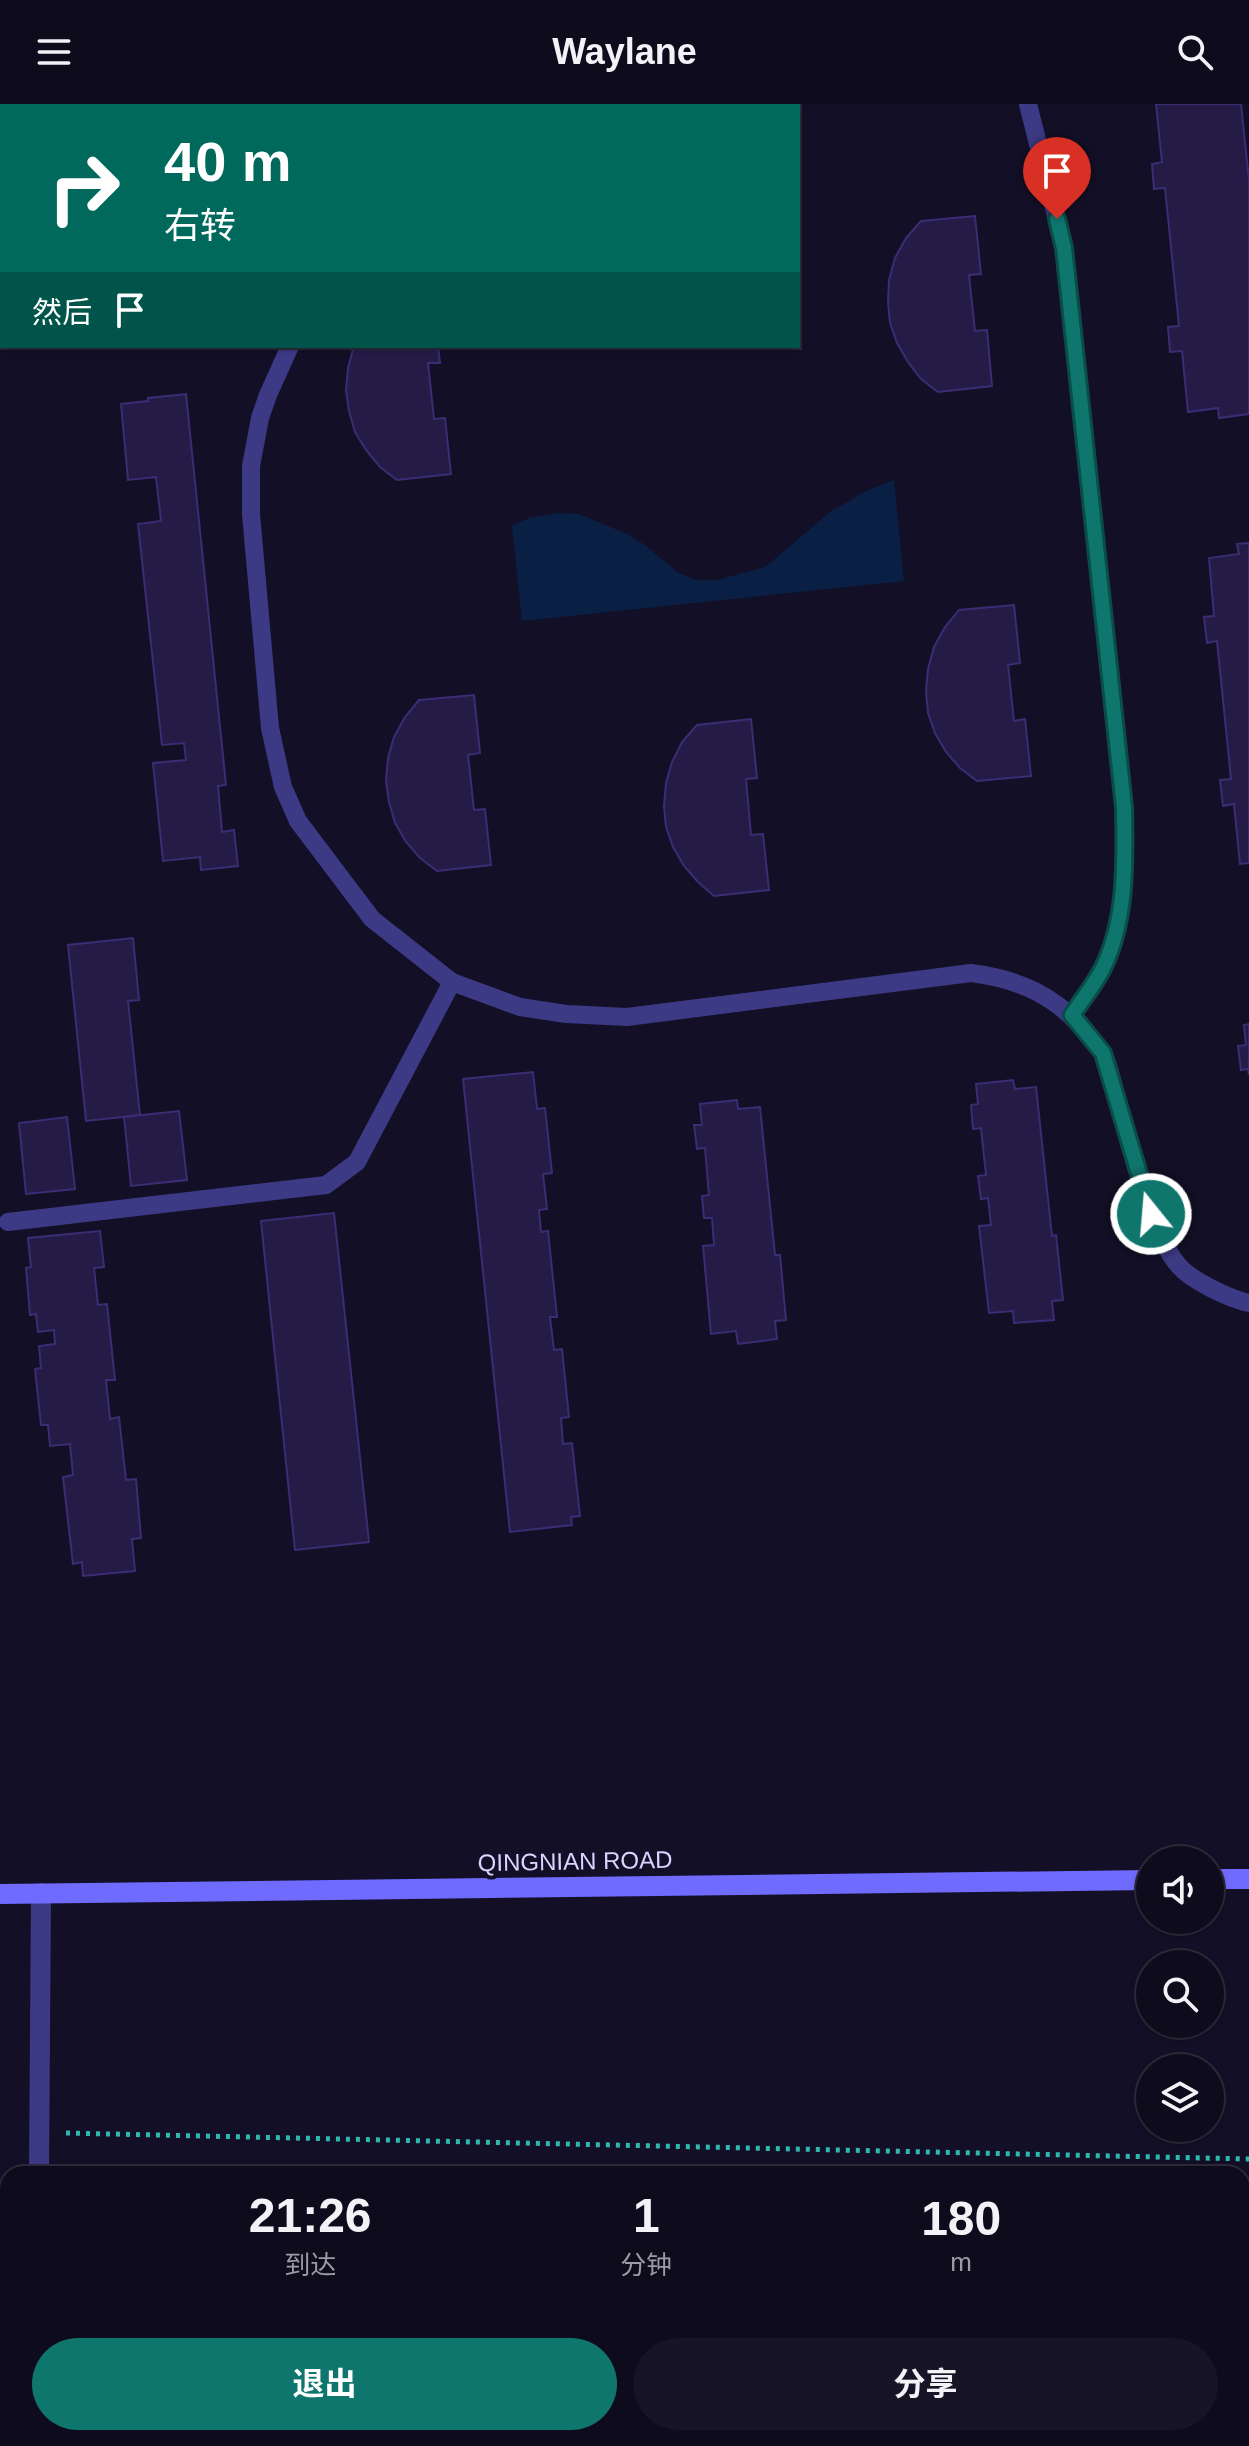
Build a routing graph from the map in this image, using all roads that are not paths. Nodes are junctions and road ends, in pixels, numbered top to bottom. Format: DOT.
graph roads {
  1 [pos="1028,104"];
  2 [pos="289,348"];
  3 [pos="452,982"];
  4 [pos="1072,1015"];
  5 [pos="8,1222"];
  6 [pos="1249,1303"];
  7 [pos="1224,1879"];
  8 [pos="1249,1879"];
  9 [pos="1136,1880"];
  10 [pos="41,1893"];
  11 [pos="0,1894"];
  12 [pos="39,2166"];
  1 -- 4 [label="lane"];
  2 -- 3 [label="lane"];
  3 -- 4 [label="lane"];
  3 -- 5 [label="lane"];
  4 -- 6 [label="lane"];
  7 -- 8 [label="street"];
  9 -- 10 [label="street, QINGNIAN ROAD"];
  10 -- 11 [label="street, QINGNIAN ROAD"];
  10 -- 12 [label="street"];
}
